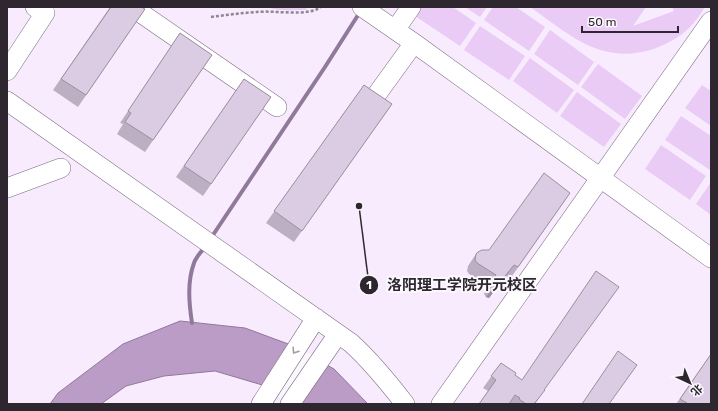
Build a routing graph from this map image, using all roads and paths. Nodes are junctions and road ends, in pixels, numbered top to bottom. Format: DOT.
graph roads {
  1 [pos="37,7"];
  2 [pos="132,7"];
  3 [pos="321,7"];
  4 [pos="362,7"];
  5 [pos="411,7"];
  6 [pos="210,17"];
  7 [pos="711,21"];
  8 [pos="390,27"];
  9 [pos="414,43"];
  10 [pos="7,71"];
  11 [pos="7,101"];
  12 [pos="372,101"];
  13 [pos="277,107"];
  14 [pos="61,168"];
  15 [pos="600,178"];
  16 [pos="7,188"];
  17 [pos="711,258"];
  18 [pos="316,318"];
  19 [pos="338,334"];
  20 [pos="261,404"];
  21 [pos="290,404"];
  22 [pos="405,404"];
  23 [pos="441,404"];
  1 -- 10 [label="lane"];
  2 -- 13 [label="lane"];
  3 -- 6 [label="path"];
  4 -- 8 [label="lane"];
  5 -- 8 [label="lane"];
  7 -- 15 [label="lane"];
  8 -- 9 [label="lane"];
  9 -- 12 [label="lane"];
  9 -- 15 [label="lane"];
  11 -- 18 [label="lane"];
  14 -- 16 [label="lane"];
  15 -- 17 [label="lane"];
  15 -- 23 [label="lane"];
  18 -- 19 [label="lane"];
  18 -- 20 [label="lane, one-way"];
  19 -- 21 [label="lane"];
  19 -- 22 [label="lane"];
}
